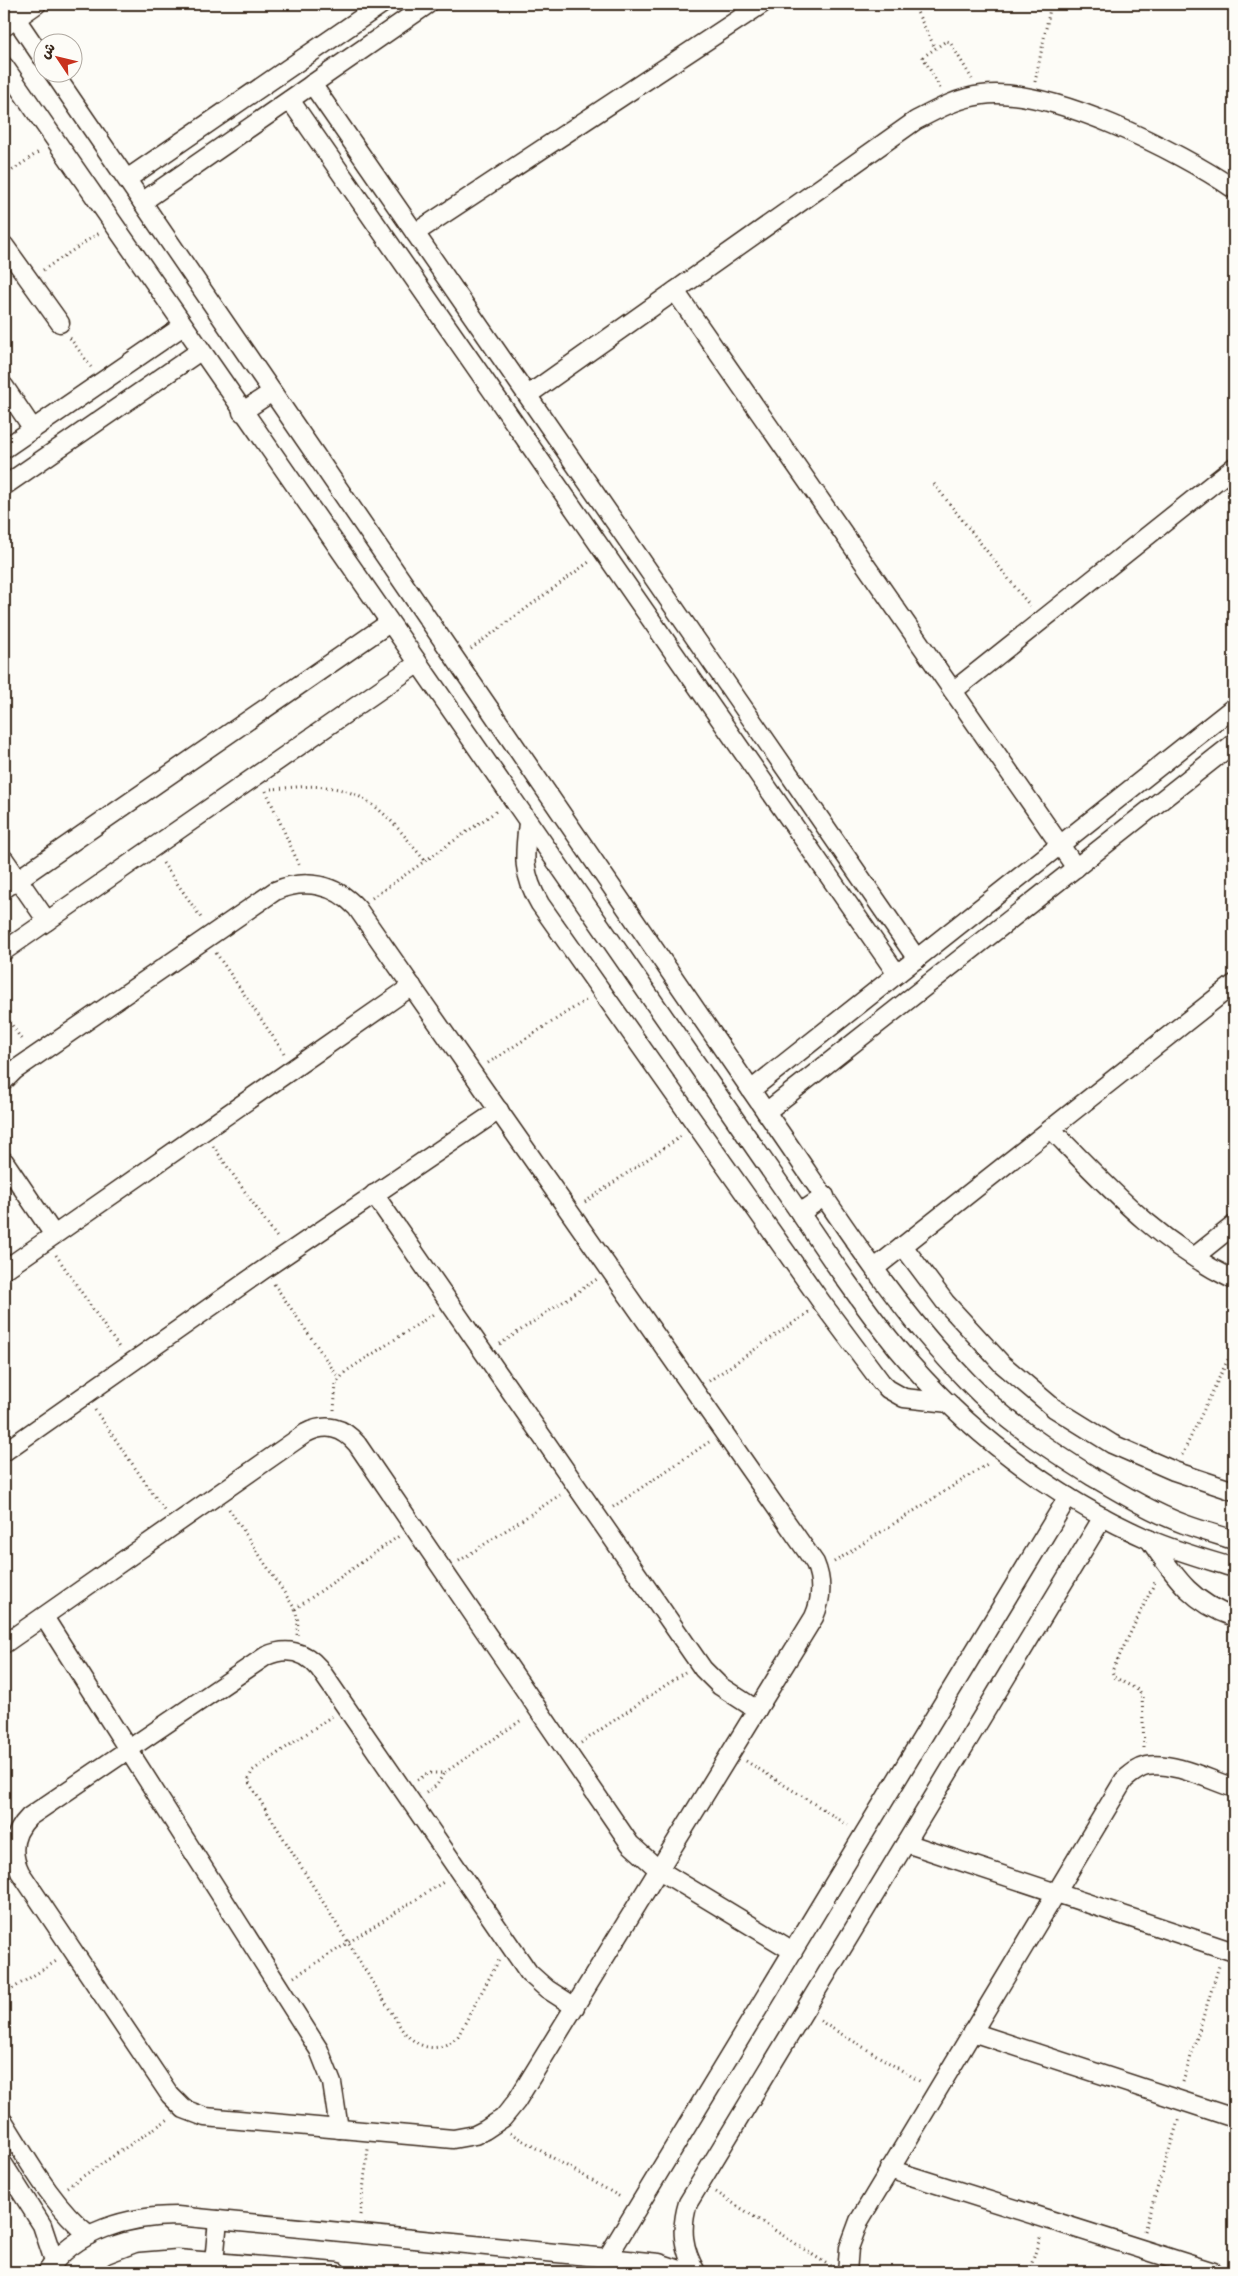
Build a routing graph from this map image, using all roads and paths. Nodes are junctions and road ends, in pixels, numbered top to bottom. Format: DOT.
graph roads {
  1 [pos="6,4"];
  2 [pos="37,4"];
  3 [pos="382,4"];
  4 [pos="428,4"];
  5 [pos="762,4"];
  6 [pos="913,4"];
  7 [pos="1051,4"];
  8 [pos="10,23"];
  9 [pos="32,46"];
  10 [pos="935,48"];
  11 [pos="4,66"];
  12 [pos="60,82"];
  13 [pos="312,84"];
  14 [pos="981,95"];
  15 [pos="1032,97"];
  16 [pos="290,100"];
  17 [pos="949,103"];
  18 [pos="55,141"];
  19 [pos="4,176"];
  20 [pos="127,179"];
  21 [pos="1234,189"];
  22 [pos="142,202"];
  23 [pos="113,224"];
  24 [pos="416,234"];
  25 [pos="4,245"];
  26 [pos="28,280"];
  27 [pos="675,291"];
  28 [pos="60,323"];
  29 [pos="183,326"];
  30 [pos="200,351"];
  31 [pos="101,382"];
  32 [pos="4,386"];
  33 [pos="272,392"];
  34 [pos="528,395"];
  35 [pos="242,412"];
  36 [pos="33,429"];
  37 [pos="4,449"];
  38 [pos="1234,467"];
  39 [pos="934,484"];
  40 [pos="4,486"];
  41 [pos="604,551"];
  42 [pos="1042,620"];
  43 [pos="389,623"];
  44 [pos="456,660"];
  45 [pos="417,664"];
  46 [pos="953,691"];
  47 [pos="1234,707"];
  48 [pos="1234,743"];
  49 [pos="512,800"];
  50 [pos="528,823"];
  51 [pos="1060,845"];
  52 [pos="152,848"];
  53 [pos="4,858"];
  54 [pos="425,861"];
  55 [pos="1076,868"];
  56 [pos="307,883"];
  57 [pos="11,884"];
  58 [pos="357,908"];
  59 [pos="47,921"];
  60 [pos="209,936"];
  61 [pos="4,951"];
  62 [pos="917,959"];
  63 [pos="897,974"];
  64 [pos="1234,984"];
  65 [pos="412,986"];
  66 [pos="600,990"];
  67 [pos="4,1013"];
  68 [pos="33,1057"];
  69 [pos="294,1068"];
  70 [pos="473,1073"];
  71 [pos="4,1081"];
  72 [pos="751,1090"];
  73 [pos="498,1110"];
  74 [pos="766,1112"];
  75 [pos="697,1125"];
  76 [pos="1051,1129"];
  77 [pos="203,1131"];
  78 [pos="4,1162"];
  79 [pos="374,1194"];
  80 [pos="825,1196"];
  81 [pos="570,1212"];
  82 [pos="800,1213"];
  83 [pos="1234,1225"];
  84 [pos="50,1238"];
  85 [pos="903,1246"];
  86 [pos="288,1253"];
  87 [pos="1194,1257"];
  88 [pos="875,1268"];
  89 [pos="4,1270"];
  90 [pos="263,1270"];
  91 [pos="611,1270"];
  92 [pos="1234,1280"];
  93 [pos="822,1303"];
  94 [pos="450,1304"];
  95 [pos="1234,1347"];
  96 [pos="485,1354"];
  97 [pos="129,1363"];
  98 [pos="339,1378"];
  99 [pos="695,1390"];
  100 [pos="84,1395"];
  101 [pos="949,1404"];
  102 [pos="334,1428"];
  103 [pos="724,1431"];
  104 [pos="4,1452"];
  105 [pos="1005,1452"];
  106 [pos="1174,1472"];
  107 [pos="575,1485"];
  108 [pos="1234,1491"];
  109 [pos="219,1494"];
  110 [pos="1068,1497"];
  111 [pos="1103,1517"];
  112 [pos="598,1518"];
  113 [pos="175,1525"];
  114 [pos="413,1526"];
  115 [pos="1148,1539"];
  116 [pos="1234,1540"];
  117 [pos="1165,1562"];
  118 [pos="1234,1568"];
  119 [pos="444,1571"];
  120 [pos="819,1572"];
  121 [pos="295,1609"];
  122 [pos="44,1617"];
  123 [pos="1234,1617"];
  124 [pos="4,1644"];
  125 [pos="295,1652"];
  126 [pos="698,1663"];
  127 [pos="345,1707"];
  128 [pos="538,1709"];
  129 [pos="757,1710"];
  130 [pos="128,1750"];
  131 [pos="731,1752"];
  132 [pos="567,1753"];
  133 [pos="1145,1766"];
  134 [pos="444,1772"];
  135 [pos="1234,1788"];
  136 [pos="407,1796"];
  137 [pos="864,1835"];
  138 [pos="906,1843"];
  139 [pos="659,1870"];
  140 [pos="458,1872"];
  141 [pos="1056,1893"];
  142 [pos="348,1943"];
  143 [pos="508,1944"];
  144 [pos="1229,1950"];
  145 [pos="73,1951"];
  146 [pos="793,1951"];
  147 [pos="279,1987"];
  148 [pos="4,1994"];
  149 [pos="575,2007"];
  150 [pos="804,2011"];
  151 [pos="972,2032"];
  152 [pos="936,2092"];
  153 [pos="1181,2100"];
  154 [pos="184,2109"];
  155 [pos="1234,2118"];
  156 [pos="4,2122"];
  157 [pos="494,2124"];
  158 [pos="339,2129"];
  159 [pos="370,2131"];
  160 [pos="4,2165"];
  161 [pos="889,2169"];
  162 [pos="701,2182"];
  163 [pos="52,2197"];
  164 [pos="638,2207"];
  165 [pos="1046,2219"];
  166 [pos="218,2220"];
  167 [pos="358,2233"];
  168 [pos="89,2235"];
  169 [pos="1139,2248"];
  170 [pos="607,2258"];
  171 [pos="214,2262"];
  172 [pos="50,2266"];
  173 [pos="839,2270"];
  174 [pos="114,2272"];
  175 [pos="337,2272"];
  176 [pos="686,2272"];
  177 [pos="696,2272"];
  178 [pos="1030,2272"];
  179 [pos="1214,2272"];
  1 -- 8 [label="street"];
  2 -- 8 [label="street"];
  3 -- 20 [label="street"];
  4 -- 13 [label="street"];
  5 -- 24 [label="street"];
  6 -- 10 [label="path"];
  7 -- 15 [label="path"];
  8 -- 9 [label="street"];
  10 -- 14 [label="path"];
  10 -- 17 [label="path"];
  11 -- 18 [label="street"];
  12 -- 20 [label="street"];
  13 -- 16 [label="street"];
  13 -- 24 [label="street"];
  14 -- 15 [label="street"];
  14 -- 17 [label="street"];
  15 -- 21 [label="street"];
  16 -- 22 [label="street"];
  16 -- 41 [label="street"];
  17 -- 27 [label="street"];
  18 -- 19 [label="path"];
  18 -- 23 [label="street"];
  20 -- 22 [label="street"];
  22 -- 33 [label="street"];
  23 -- 26 [label="path"];
  23 -- 29 [label="street"];
  24 -- 34 [label="street"];
  25 -- 26 [label="street"];
  26 -- 28 [label="street"];
  27 -- 34 [label="street"];
  27 -- 46 [label="street"];
  28 -- 31 [label="path"];
  29 -- 30 [label="street"];
  29 -- 31 [label="street"];
  30 -- 35 [label="street"];
  30 -- 40 [label="street"];
  31 -- 36 [label="street"];
  32 -- 36 [label="street"];
  33 -- 35 [label="street"];
  33 -- 44 [label="street"];
  34 -- 62 [label="street"];
  35 -- 43 [label="street"];
  36 -- 37 [label="street"];
  38 -- 42 [label="street"];
  39 -- 42 [label="path"];
  41 -- 44 [label="path"];
  41 -- 63 [label="street"];
  42 -- 46 [label="street"];
  43 -- 45 [label="street"];
  43 -- 57 [label="street"];
  44 -- 72 [label="street"];
  45 -- 49 [label="street"];
  45 -- 52 [label="street"];
  46 -- 51 [label="street"];
  47 -- 51 [label="street"];
  48 -- 55 [label="street"];
  49 -- 50 [label="street"];
  49 -- 54 [label="path"];
  50 -- 66 [label="street"];
  50 -- 82 [label="street"];
  51 -- 55 [label="street"];
  51 -- 62 [label="street"];
  52 -- 59 [label="street"];
  52 -- 60 [label="path"];
  53 -- 57 [label="street"];
  54 -- 56 [label="path"];
  54 -- 58 [label="path"];
  55 -- 74 [label="street"];
  56 -- 58 [label="street"];
  56 -- 60 [label="street"];
  57 -- 59 [label="street"];
  58 -- 65 [label="street"];
  59 -- 61 [label="street"];
  60 -- 68 [label="street"];
  60 -- 69 [label="path"];
  62 -- 63 [label="street"];
  63 -- 72 [label="street"];
  64 -- 76 [label="street"];
  65 -- 69 [label="street"];
  65 -- 70 [label="street"];
  66 -- 70 [label="path"];
  66 -- 75 [label="street"];
  67 -- 68 [label="path"];
  68 -- 71 [label="street"];
  69 -- 77 [label="street"];
  70 -- 73 [label="street"];
  72 -- 74 [label="street"];
  73 -- 79 [label="street"];
  73 -- 81 [label="street"];
  74 -- 80 [label="street"];
  75 -- 81 [label="path"];
  75 -- 93 [label="street"];
  76 -- 85 [label="street"];
  76 -- 87 [label="street"];
  77 -- 84 [label="street"];
  77 -- 86 [label="path"];
  78 -- 84 [label="street"];
  79 -- 86 [label="street"];
  79 -- 94 [label="street"];
  80 -- 82 [label="street"];
  80 -- 88 [label="street"];
  81 -- 91 [label="street"];
  82 -- 101 [label="street"];
  83 -- 87 [label="street"];
  84 -- 89 [label="street"];
  84 -- 97 [label="path"];
  85 -- 88 [label="street"];
  85 -- 106 [label="street"];
  86 -- 90 [label="street"];
  87 -- 92 [label="street"];
  88 -- 116 [label="street"];
  90 -- 97 [label="street"];
  90 -- 98 [label="path"];
  91 -- 96 [label="path"];
  91 -- 99 [label="street"];
  93 -- 99 [label="path"];
  93 -- 101 [label="street"];
  94 -- 96 [label="street"];
  94 -- 98 [label="path"];
  95 -- 106 [label="path"];
  96 -- 107 [label="street"];
  97 -- 100 [label="street"];
  98 -- 102 [label="path"];
  99 -- 103 [label="street"];
  100 -- 104 [label="street"];
  100 -- 113 [label="path"];
  101 -- 105 [label="street"];
  102 -- 109 [label="street"];
  102 -- 114 [label="street"];
  103 -- 112 [label="path"];
  103 -- 120 [label="street"];
  105 -- 110 [label="street"];
  105 -- 120 [label="path"];
  106 -- 108 [label="street"];
  107 -- 112 [label="street"];
  107 -- 119 [label="path"];
  109 -- 113 [label="street"];
  109 -- 121 [label="path"];
  110 -- 111 [label="street"];
  110 -- 137 [label="street"];
  111 -- 115 [label="street"];
  111 -- 138 [label="street"];
  112 -- 126 [label="street"];
  113 -- 122 [label="street"];
  114 -- 119 [label="street"];
  114 -- 121 [label="path"];
  115 -- 117 [label="street"];
  115 -- 118 [label="street"];
  117 -- 123 [label="street"];
  117 -- 133 [label="path"];
  119 -- 128 [label="street"];
  120 -- 129 [label="street"];
  121 -- 125 [label="path"];
  122 -- 124 [label="street"];
  122 -- 130 [label="street"];
  125 -- 127 [label="street"];
  125 -- 130 [label="street"];
  126 -- 129 [label="street"];
  126 -- 132 [label="path"];
  127 -- 136 [label="street"];
  127 -- 142 [label="path"];
  128 -- 132 [label="street"];
  128 -- 134 [label="path"];
  129 -- 131 [label="street"];
  130 -- 145 [label="street"];
  130 -- 147 [label="street"];
  131 -- 137 [label="path"];
  131 -- 139 [label="street"];
  132 -- 139 [label="street"];
  133 -- 135 [label="street"];
  133 -- 141 [label="street"];
  134 -- 136 [label="path"];
  134 -- 136 [label="path"];
  136 -- 140 [label="street"];
  137 -- 146 [label="street"];
  138 -- 141 [label="street"];
  138 -- 150 [label="street"];
  139 -- 146 [label="street"];
  139 -- 149 [label="street"];
  140 -- 142 [label="path"];
  140 -- 143 [label="street"];
  141 -- 144 [label="street"];
  141 -- 151 [label="street"];
  142 -- 143 [label="path"];
  142 -- 147 [label="path"];
  143 -- 149 [label="street"];
  144 -- 153 [label="path"];
  145 -- 148 [label="path"];
  145 -- 154 [label="street"];
  146 -- 164 [label="street"];
  147 -- 158 [label="street"];
  149 -- 157 [label="street"];
  150 -- 152 [label="path"];
  150 -- 162 [label="street"];
  151 -- 152 [label="street"];
  151 -- 153 [label="street"];
  152 -- 161 [label="street"];
  153 -- 155 [label="street"];
  153 -- 169 [label="path"];
  154 -- 158 [label="street"];
  154 -- 163 [label="path"];
  156 -- 163 [label="street"];
  157 -- 159 [label="street"];
  157 -- 164 [label="path"];
  158 -- 159 [label="street"];
  159 -- 167 [label="path"];
  160 -- 172 [label="street"];
  161 -- 165 [label="street"];
  161 -- 173 [label="street"];
  162 -- 173 [label="path"];
  162 -- 177 [label="street"];
  163 -- 168 [label="street"];
  164 -- 170 [label="street"];
  165 -- 169 [label="street"];
  165 -- 178 [label="path"];
  166 -- 167 [label="street"];
  166 -- 168 [label="street"];
  166 -- 171 [label="street"];
  167 -- 170 [label="street"];
  168 -- 172 [label="street"];
  169 -- 179 [label="street"];
  170 -- 176 [label="street"];
  171 -- 174 [label="street"];
  171 -- 175 [label="street"];
}
